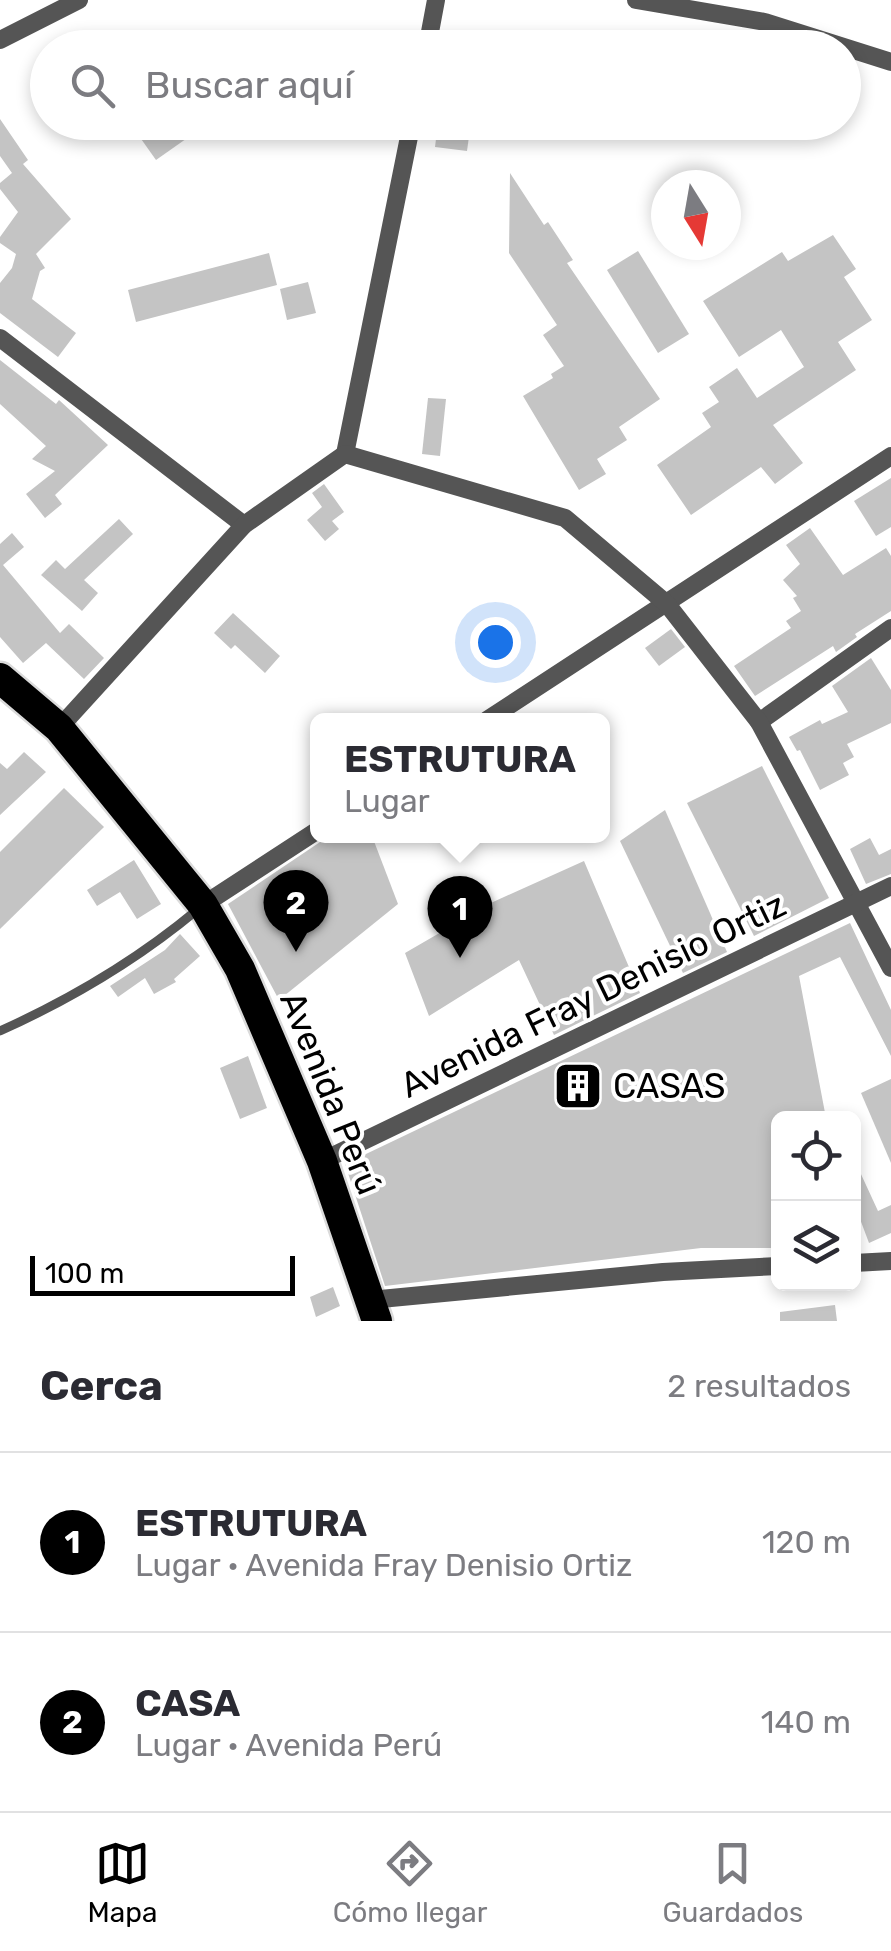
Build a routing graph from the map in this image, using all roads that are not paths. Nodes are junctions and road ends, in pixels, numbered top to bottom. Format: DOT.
graph roads {
  1 [pos="80,0"];
  2 [pos="436,0"];
  3 [pos="636,0"];
  4 [pos="430,30"];
  5 [pos="790,30"];
  6 [pos="0,40"];
  7 [pos="861,52"];
  8 [pos="891,62"];
  9 [pos="408,140"];
  10 [pos="0,338"];
  11 [pos="345,454"];
  12 [pos="891,456"];
  13 [pos="244,526"];
  14 [pos="667,604"];
  15 [pos="891,628"];
  16 [pos="0,678"];
  17 [pos="499,713"];
  18 [pos="759,722"];
  19 [pos="58,728"];
  20 [pos="310,835"];
  21 [pos="891,886"];
  22 [pos="857,902"];
  23 [pos="203,904"];
  24 [pos="891,968"];
  25 [pos="0,1031"];
  26 [pos="322,1162"];
  27 [pos="891,1261"];
  28 [pos="861,1263"];
  29 [pos="771,1266"];
  30 [pos="374,1311"];
  1 -- 6 [label="street"];
  2 -- 4 [label="street"];
  3 -- 5 [label="street"];
  7 -- 8 [label="street"];
  9 -- 11 [label="street"];
  10 -- 13 [label="street"];
  11 -- 13 [label="street"];
  11 -- 14 [label="street"];
  12 -- 14 [label="street"];
  13 -- 19 [label="street"];
  14 -- 17 [label="street"];
  14 -- 18 [label="street"];
  15 -- 18 [label="street"];
  16 -- 19 [label="highway, Avenida Perú"];
  18 -- 22 [label="street"];
  19 -- 23 [label="highway, Avenida Perú"];
  20 -- 23 [label="street"];
  21 -- 22 [label="street, Avenida Fray Denisio Ortiz"];
  22 -- 24 [label="street"];
  22 -- 26 [label="street, Avenida Fray Denisio Ortiz"];
  23 -- 25 [label="lane"];
  23 -- 26 [label="highway, Avenida Perú"];
  26 -- 30 [label="highway, Avenida Perú"];
  27 -- 28 [label="street"];
  29 -- 30 [label="street"];
}
